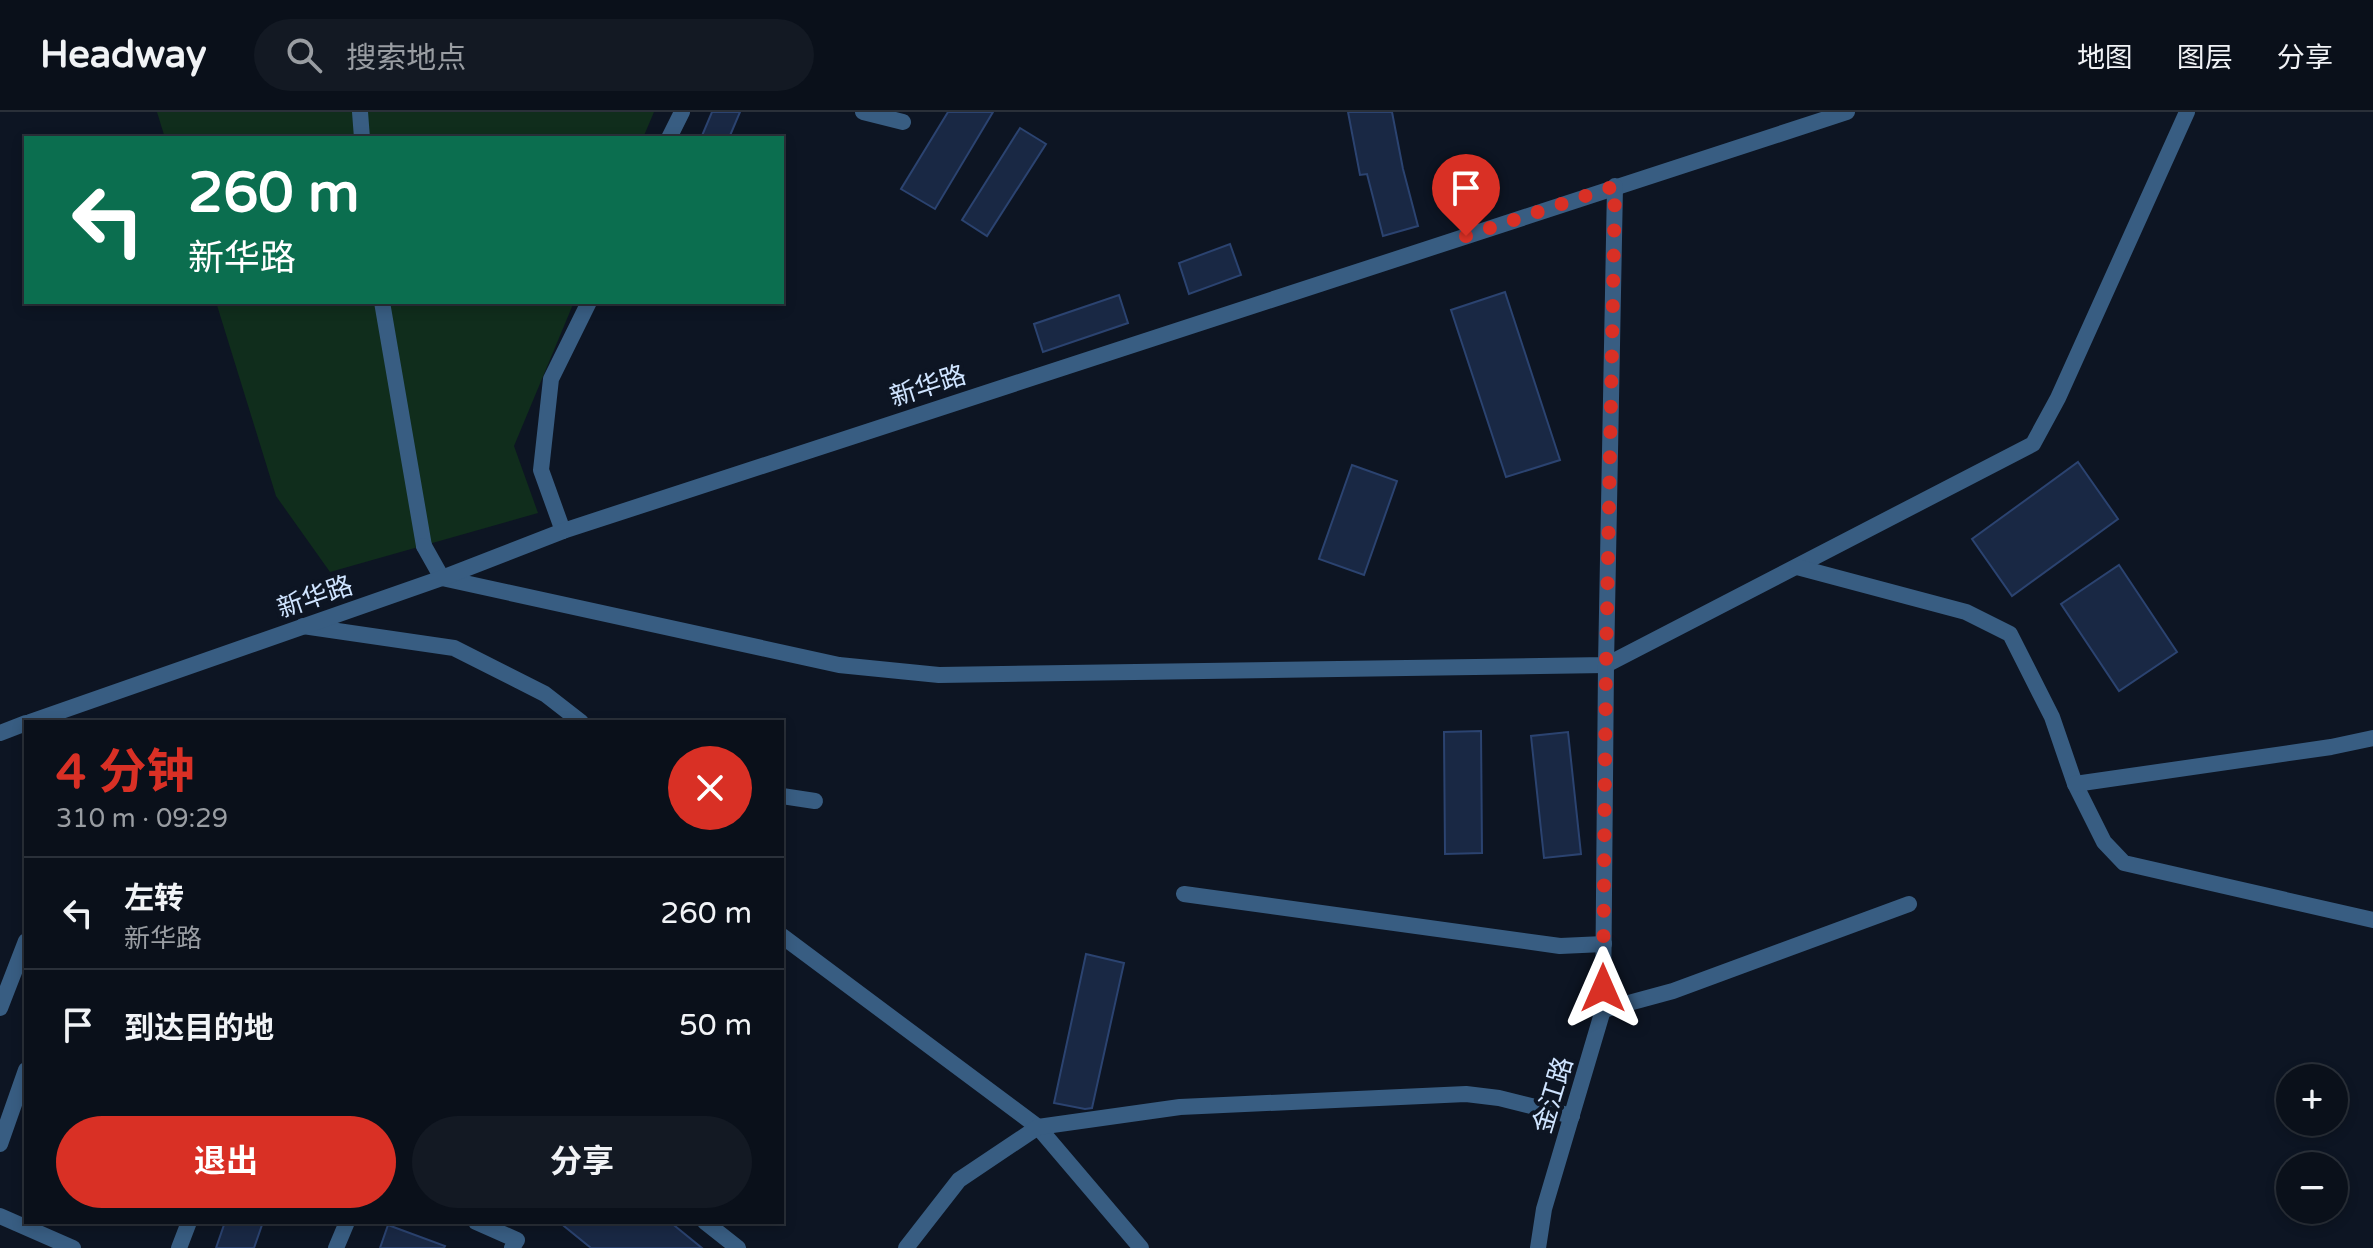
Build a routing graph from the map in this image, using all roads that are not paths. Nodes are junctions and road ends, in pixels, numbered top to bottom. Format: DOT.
graph roads {
  1 [pos="360,112"];
  2 [pos="682,112"];
  3 [pos="863,112"];
  4 [pos="1847,112"];
  5 [pos="2187,112"];
  6 [pos="903,122"];
  7 [pos="362,136"];
  8 [pos="670,136"];
  9 [pos="1615,186"];
  10 [pos="382,304"];
  11 [pos="588,304"];
  12 [pos="563,531"];
  13 [pos="1797,567"];
  14 [pos="442,578"];
  15 [pos="303,626"];
  16 [pos="1606,665"];
  17 [pos="37,720"];
  18 [pos="578,720"];
  19 [pos="24,724"];
  20 [pos="0,733"];
  21 [pos="2373,738"];
  22 [pos="2075,784"];
  23 [pos="784,796"];
  24 [pos="815,801"];
  25 [pos="1184,894"];
  26 [pos="1909,904"];
  27 [pos="2373,920"];
  28 [pos="784,937"];
  29 [pos="1604,944"];
  30 [pos="24,946"];
  31 [pos="0,1008"];
  32 [pos="1603,1010"];
  33 [pos="24,1076"];
  34 [pos="1572,1116"];
  35 [pos="1038,1127"];
  36 [pos="0,1144"];
  37 [pos="0,1216"];
  38 [pos="188,1224"];
  39 [pos="346,1224"];
  40 [pos="481,1224"];
  41 [pos="708,1224"];
  42 [pos="73,1248"];
  43 [pos="179,1248"];
  44 [pos="336,1248"];
  45 [pos="512,1248"];
  46 [pos="738,1248"];
  47 [pos="906,1248"];
  48 [pos="1141,1248"];
  49 [pos="1538,1248"];
  1 -- 7 [label="street"];
  2 -- 8 [label="street"];
  3 -- 6 [label="street"];
  4 -- 9 [label="street, 新华路"];
  5 -- 13 [label="street"];
  9 -- 12 [label="street, 新华路"];
  9 -- 16 [label="street, 金江路"];
  10 -- 14 [label="street"];
  11 -- 12 [label="street"];
  12 -- 14 [label="street, 新华路"];
  13 -- 16 [label="street"];
  13 -- 22 [label="street"];
  14 -- 15 [label="street, 新华路"];
  14 -- 16 [label="street"];
  15 -- 17 [label="street, 新华路"];
  15 -- 18 [label="street"];
  16 -- 29 [label="street, 金江路"];
  19 -- 20 [label="street, 新华路"];
  21 -- 22 [label="street"];
  22 -- 27 [label="street"];
  23 -- 24 [label="street"];
  25 -- 29 [label="street"];
  26 -- 32 [label="street"];
  28 -- 35 [label="street"];
  29 -- 32 [label="street, 金江路"];
  30 -- 31 [label="street"];
  32 -- 34 [label="street, 金江路"];
  33 -- 36 [label="street"];
  34 -- 35 [label="street"];
  34 -- 49 [label="street, 金江路"];
  35 -- 47 [label="street"];
  35 -- 48 [label="street"];
  37 -- 42 [label="street"];
  38 -- 43 [label="street"];
  39 -- 44 [label="street"];
  40 -- 45 [label="street"];
  41 -- 46 [label="street"];
}
